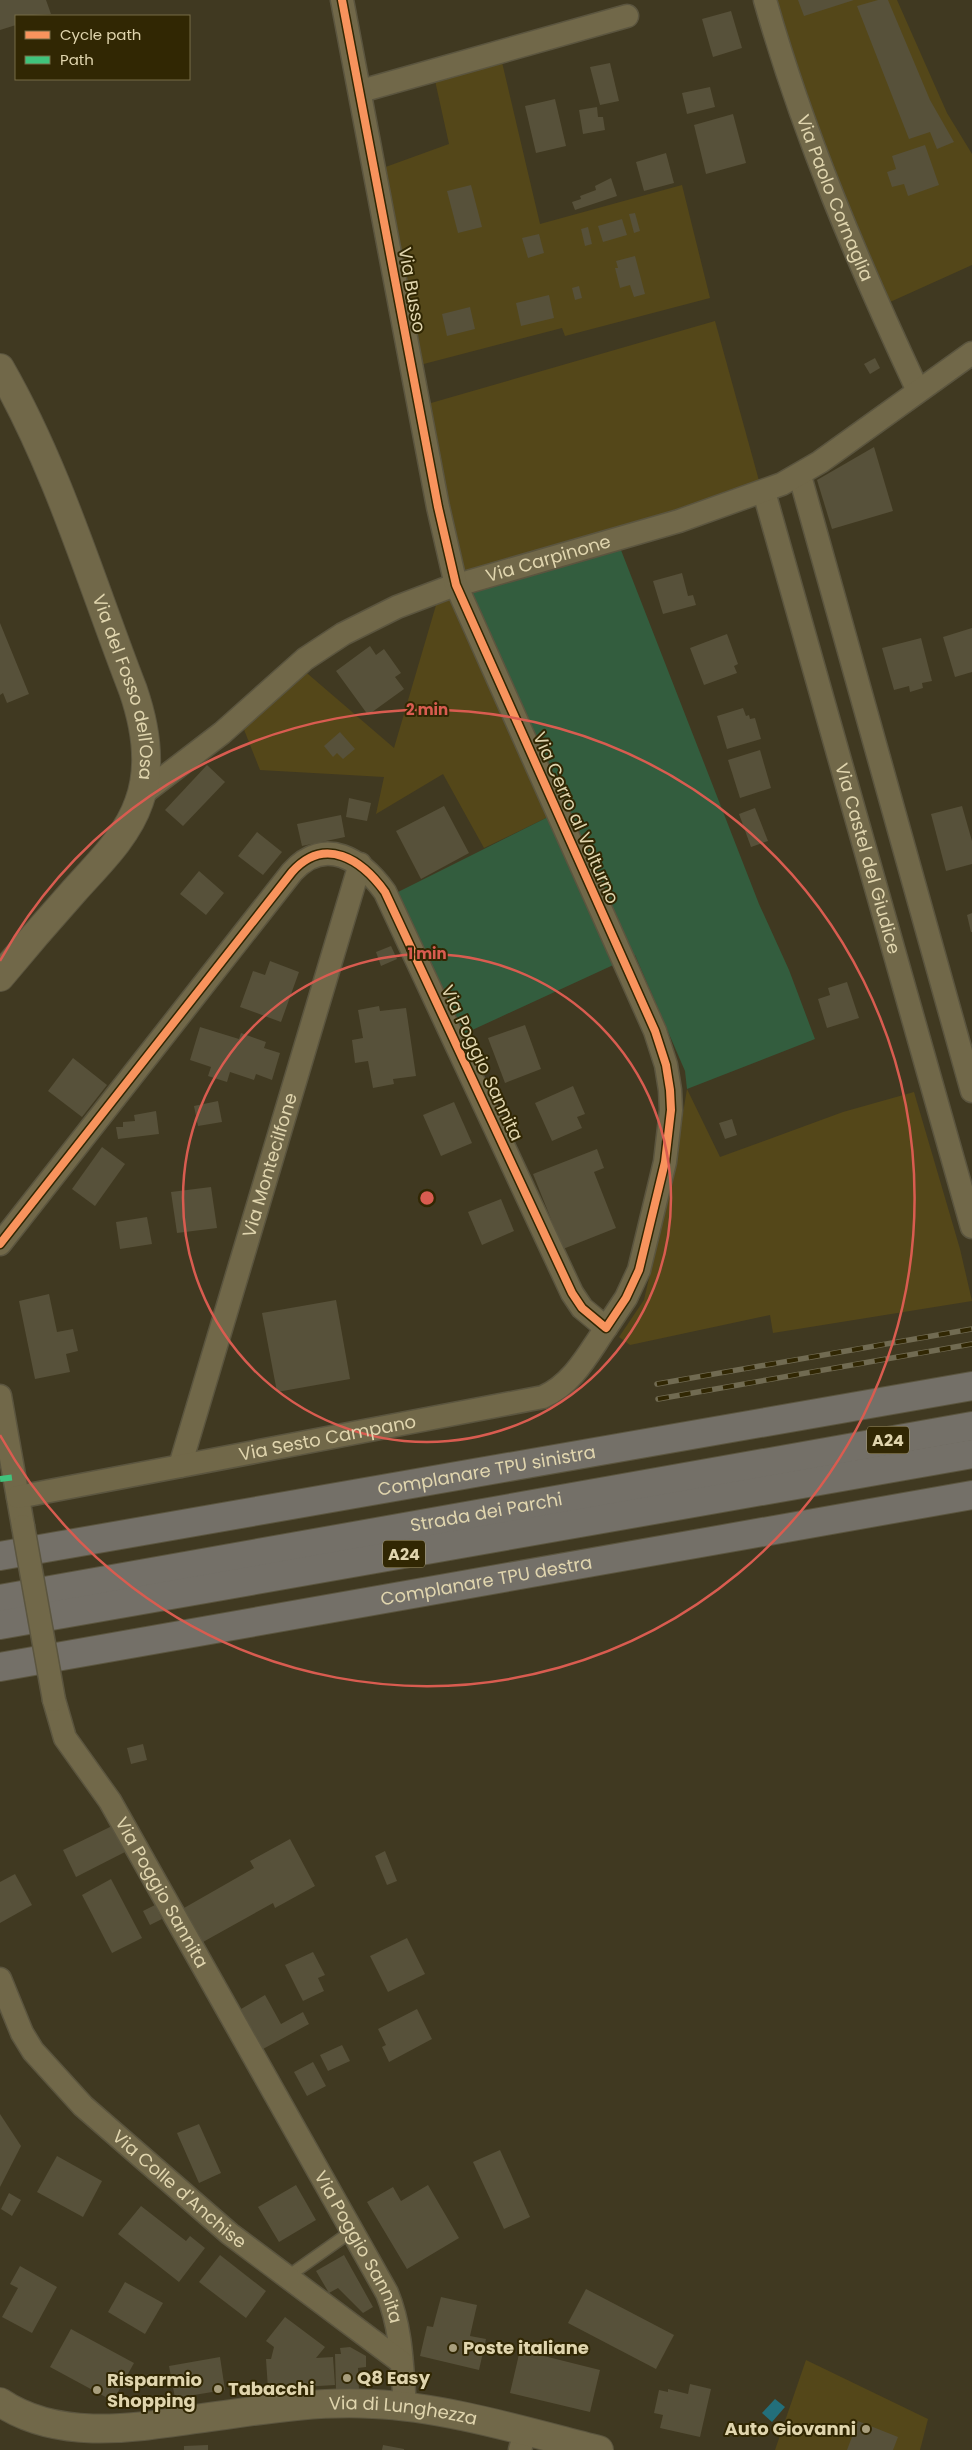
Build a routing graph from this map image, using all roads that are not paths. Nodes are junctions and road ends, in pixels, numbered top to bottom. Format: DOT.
graph roads {
  1 [pos="342,0"];
  2 [pos="765,0"];
  3 [pos="627,16"];
  4 [pos="361,92"];
  5 [pos="972,353"];
  6 [pos="0,368"];
  7 [pos="918,391"];
  8 [pos="800,476"];
  9 [pos="764,492"];
  10 [pos="456,585"];
  11 [pos="141,795"];
  12 [pos="360,864"];
  13 [pos="0,977"];
  14 [pos="972,1091"];
  15 [pos="972,1227"];
  16 [pos="0,1244"];
  17 [pos="606,1328"];
  18 [pos="972,1386"];
  19 [pos="0,1396"];
  20 [pos="972,1426"];
  21 [pos="972,1454"];
  22 [pos="180,1466"];
  23 [pos="11,1484"];
  24 [pos="972,1495"];
  25 [pos="0,1556"];
  26 [pos="0,1599"];
  27 [pos="0,1625"];
  28 [pos="0,1667"];
  29 [pos="0,1979"];
  30 [pos="352,2231"];
  31 [pos="287,2277"];
  32 [pos="401,2362"];
  33 [pos="0,2402"];
  34 [pos="405,2407"];
  35 [pos="523,2441"];
  36 [pos="599,2450"];
  1 -- 4 [label="street, Via Busso"];
  2 -- 7 [label="street, Via Paolo Cornaglia"];
  3 -- 4 [label="street"];
  4 -- 10 [label="street, Via Busso"];
  5 -- 7 [label="street, Via Carpinone"];
  6 -- 11 [label="street, Via del Fosso dell'Osa"];
  7 -- 8 [label="street, Via Carpinone"];
  8 -- 9 [label="street, Via Carpinone"];
  8 -- 14 [label="street, Via Castel del Giudice"];
  9 -- 10 [label="street, Via Carpinone"];
  9 -- 15 [label="street, Via Castel del Giudice"];
  10 -- 11 [label="street, Via Carpinone"];
  10 -- 17 [label="street, Via Cerro al Volturno"];
  11 -- 13 [label="street, Via del Fosso dell'Osa"];
  12 -- 16 [label="street, Via Poggio Sannita"];
  12 -- 17 [label="street, Via Poggio Sannita"];
  12 -- 22 [label="street, Via Montecilfone"];
  17 -- 22 [label="street, Via Sesto Campano"];
  18 -- 25 [label="highway, Complanare TPU sinistra"];
  19 -- 23 [label="street, Via Poggio Sannita"];
  20 -- 26 [label="highway, Strada dei Parchi / A24"];
  21 -- 27 [label="highway, Strada dei Parchi / A24"];
  22 -- 23 [label="street, Via Sesto Campano"];
  23 -- 30 [label="street, Via Poggio Sannita, bridge"];
  24 -- 28 [label="highway, Complanare TPU destra"];
  29 -- 31 [label="street, Via Colle d'Anchise"];
  30 -- 31 [label="lane"];
  30 -- 32 [label="street, Via Poggio Sannita"];
  31 -- 32 [label="street, Via Colle d'Anchise"];
  32 -- 34 [label="street, Via Poggio Sannita"];
  33 -- 34 [label="street, Via di Lunghezza"];
  34 -- 35 [label="street, Via di Lunghezza"];
  35 -- 36 [label="street, Via di Lunghezza"];
}
